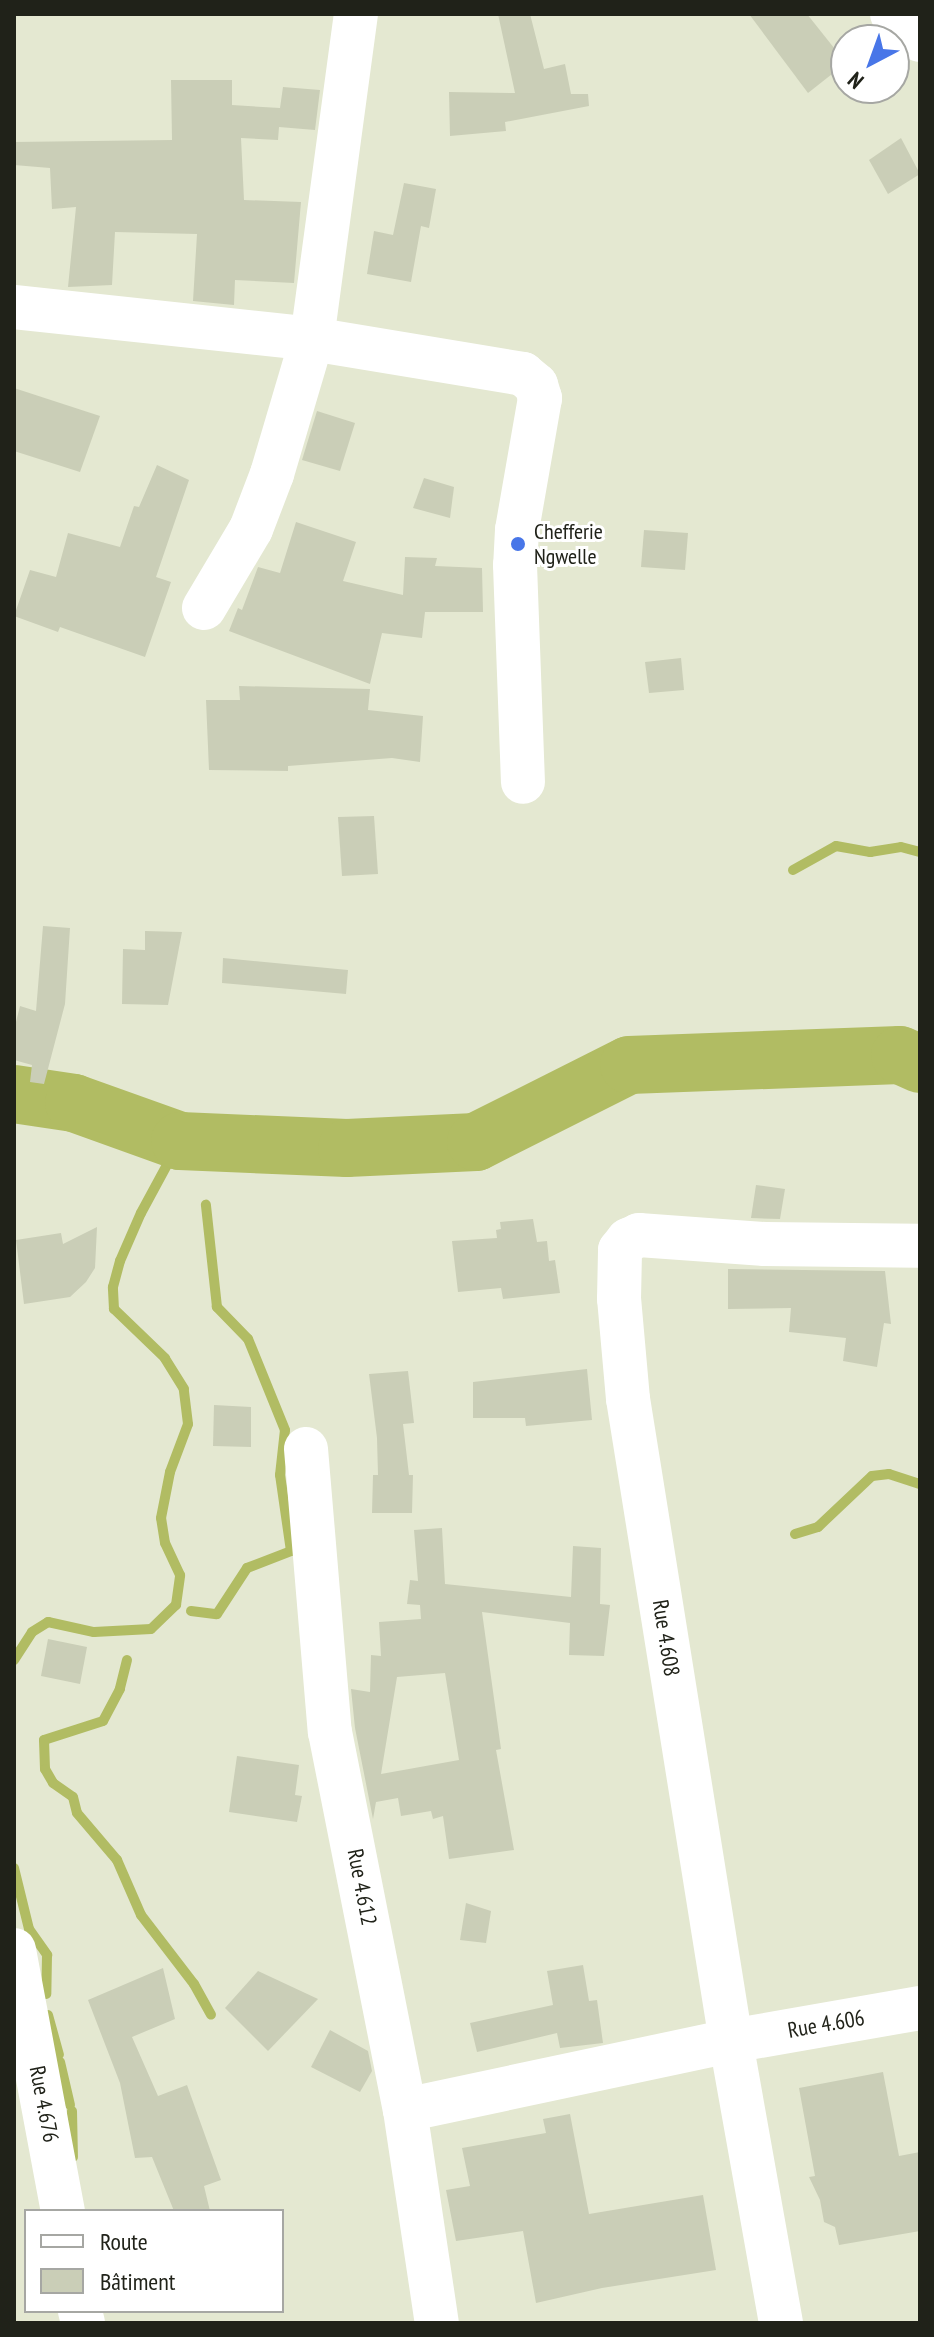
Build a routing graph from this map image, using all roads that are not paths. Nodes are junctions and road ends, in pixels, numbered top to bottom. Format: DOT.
graph roads {
  1 [pos="356,14"];
  2 [pos="892,14"];
  3 [pos="920,40"];
  4 [pos="14,307"];
  5 [pos="312,339"];
  6 [pos="204,608"];
  7 [pos="523,782"];
  8 [pos="918,1246"];
  9 [pos="306,1449"];
  10 [pos="14,1950"];
  11 [pos="920,2008"];
  12 [pos="731,2041"];
  13 [pos="405,2110"];
  14 [pos="63,2209"];
  15 [pos="437,2323"];
  16 [pos="781,2323"];
  1 -- 5 [label="street"];
  2 -- 3 [label="street"];
  4 -- 5 [label="street"];
  5 -- 6 [label="street"];
  5 -- 7 [label="street"];
  8 -- 12 [label="street, Rue 4.608"];
  9 -- 13 [label="street, Rue 4.612"];
  10 -- 14 [label="street, Rue 4.676"];
  11 -- 12 [label="street, Rue 4.606"];
  12 -- 13 [label="street, Rue 4.606"];
  12 -- 16 [label="street, Rue 4.608"];
  13 -- 15 [label="street, Rue 4.612"];
}
